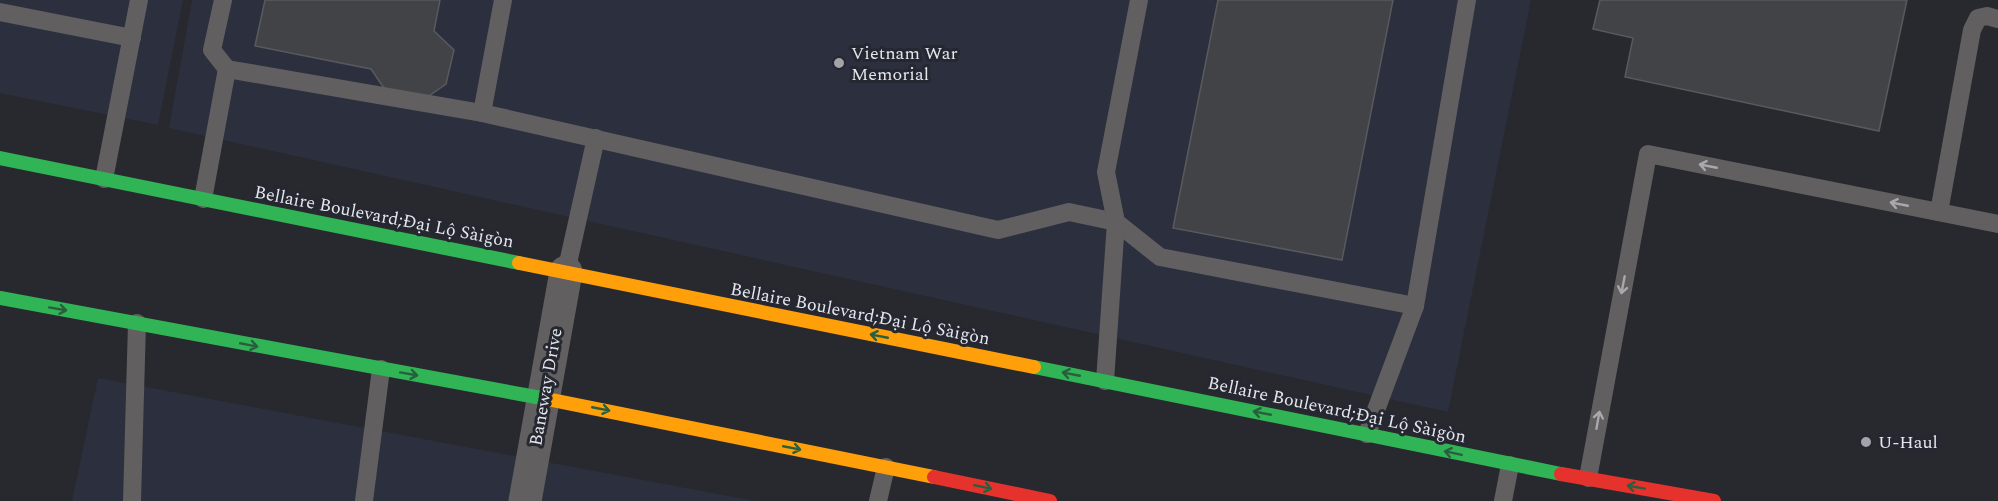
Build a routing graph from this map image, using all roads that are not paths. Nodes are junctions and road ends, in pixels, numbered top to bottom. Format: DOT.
graph roads {
  1 [pos="140,0"];
  2 [pos="223,0"];
  3 [pos="503,0"];
  4 [pos="1139,0"];
  5 [pos="1467,0"];
  6 [pos="0,12"];
  7 [pos="1998,19"];
  8 [pos="132,38"];
  9 [pos="227,69"];
  10 [pos="482,113"];
  11 [pos="596,138"];
  12 [pos="0,158"];
  13 [pos="104,179"];
  14 [pos="203,199"];
  15 [pos="1939,212"];
  16 [pos="1116,222"];
  17 [pos="1998,224"];
  18 [pos="566,272"];
  19 [pos="0,298"];
  20 [pos="1415,306"];
  21 [pos="137,323"];
  22 [pos="381,369"];
  23 [pos="1105,381"];
  24 [pos="544,398"];
  25 [pos="1367,434"];
  26 [pos="1510,465"];
  27 [pos="886,466"];
  28 [pos="1588,478"];
  29 [pos="132,501"];
  30 [pos="364,501"];
  31 [pos="525,501"];
  32 [pos="878,501"];
  33 [pos="1050,501"];
  34 [pos="1503,501"];
  35 [pos="1714,501"];
  1 -- 8 [label="lane"];
  2 -- 9 [label="lane"];
  3 -- 10 [label="lane"];
  4 -- 16 [label="lane"];
  5 -- 20 [label="lane"];
  6 -- 8 [label="lane"];
  7 -- 15 [label="lane"];
  8 -- 13 [label="lane"];
  9 -- 10 [label="lane"];
  9 -- 14 [label="lane"];
  10 -- 11 [label="lane"];
  11 -- 16 [label="lane"];
  11 -- 18 [label="lane"];
  12 -- 13 [label="main road, Bellaire Boulevard;Đại Lộ Sàigòn"];
  13 -- 14 [label="main road, Bellaire Boulevard;Đại Lộ Sàigòn"];
  14 -- 18 [label="main road, Bellaire Boulevard;Đại Lộ Sàigòn"];
  15 -- 17 [label="lane"];
  15 -- 28 [label="lane"];
  16 -- 20 [label="lane"];
  16 -- 23 [label="lane"];
  23 -- 18 [label="main road, Bellaire Boulevard;Đại Lộ Sàigòn, one-way"];
  18 -- 24 [label="street, Baneway Drive"];
  19 -- 21 [label="main road, one-way"];
  20 -- 25 [label="lane"];
  21 -- 22 [label="main road, one-way"];
  21 -- 29 [label="lane"];
  22 -- 24 [label="main road, one-way"];
  22 -- 30 [label="lane"];
  25 -- 23 [label="main road, Bellaire Boulevard;Đại Lộ Sàigòn, one-way"];
  24 -- 27 [label="main road, one-way"];
  24 -- 31 [label="street, Baneway Drive"];
  26 -- 25 [label="main road, Bellaire Boulevard;Đại Lộ Sàigòn, one-way"];
  26 -- 28 [label="main road, Bellaire Boulevard;Đại Lộ Sàigòn"];
  26 -- 34 [label="lane"];
  27 -- 32 [label="lane"];
  27 -- 33 [label="main road, one-way"];
  35 -- 28 [label="main road, Bellaire Boulevard;Đại Lộ Sàigòn, one-way"];
}
